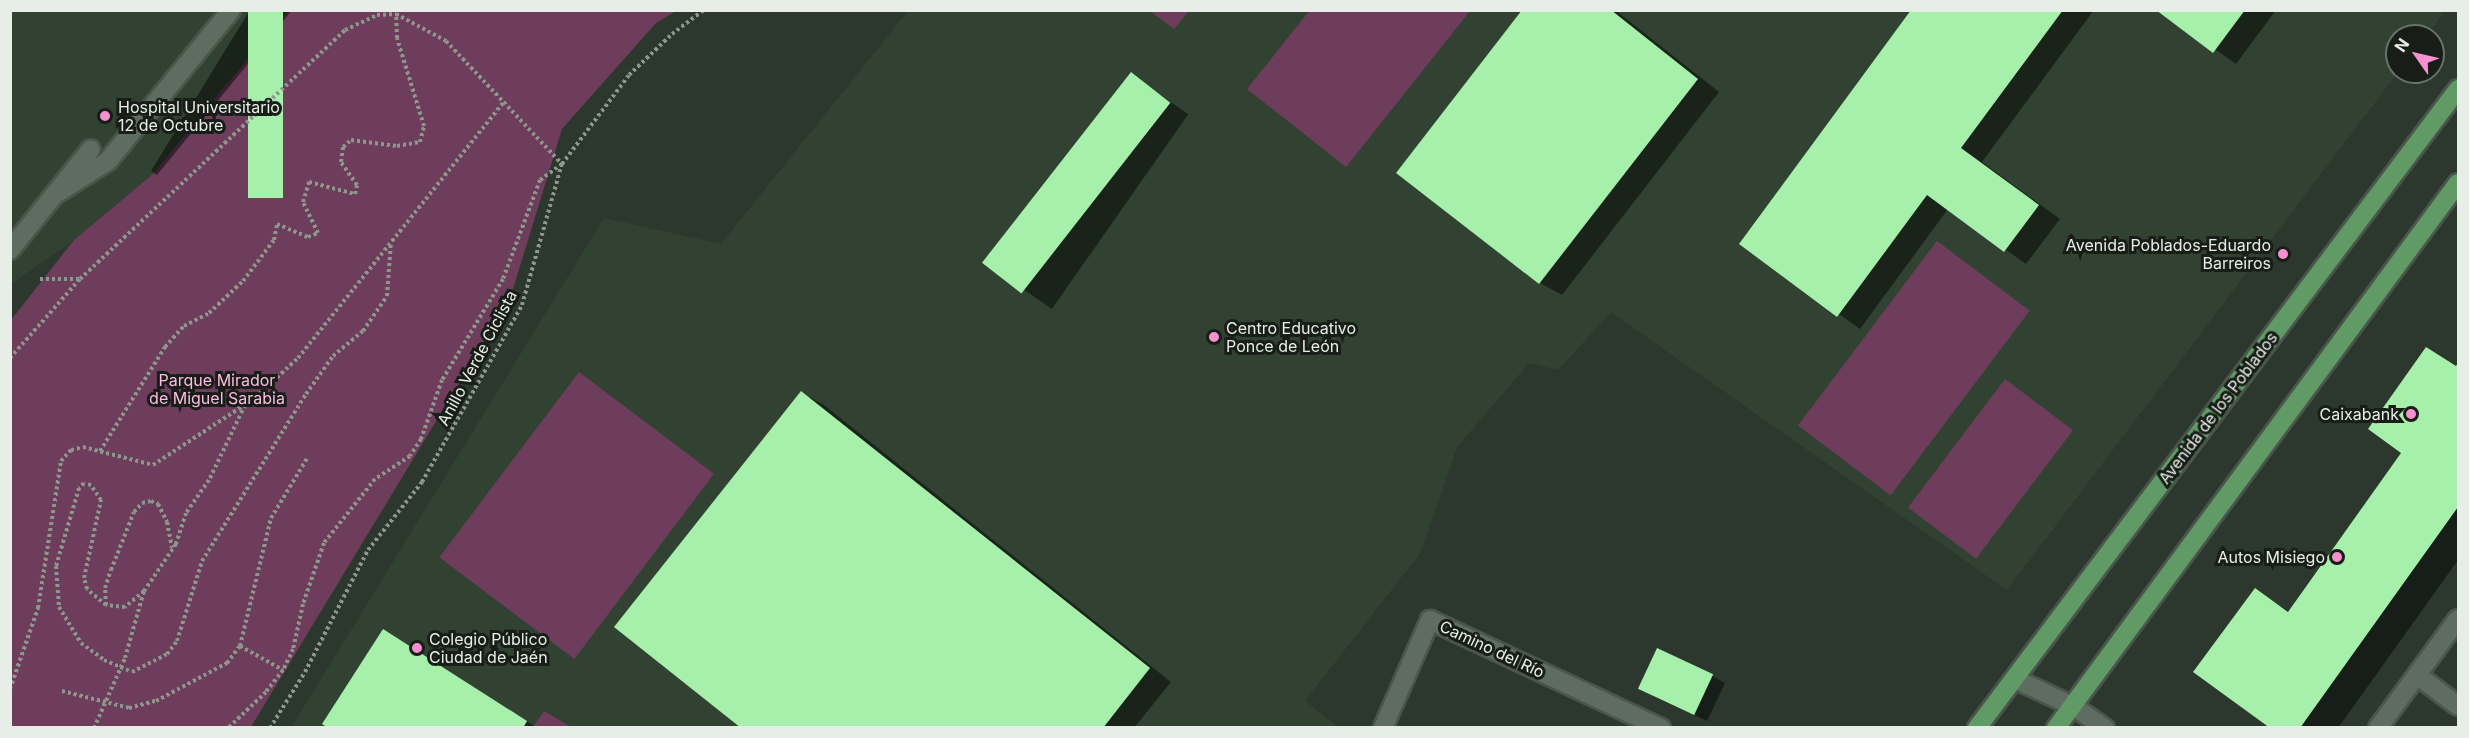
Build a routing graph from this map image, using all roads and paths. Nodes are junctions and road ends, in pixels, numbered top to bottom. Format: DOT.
graph roads {
  1 [pos="231,10"];
  2 [pos="704,10"];
  3 [pos="396,14"];
  4 [pos="2458,88"];
  5 [pos="504,102"];
  6 [pos="91,149"];
  7 [pos="562,164"];
  8 [pos="2458,183"];
  9 [pos="59,192"];
  10 [pos="392,242"];
  11 [pos="10,250"];
  12 [pos="40,279"];
  13 [pos="80,279"];
  14 [pos="10,358"];
  15 [pos="245,405"];
  16 [pos="100,451"];
  17 [pos="308,457"];
  18 [pos="172,549"];
  19 [pos="144,591"];
  20 [pos="106,605"];
  21 [pos="2458,619"];
  22 [pos="240,646"];
  23 [pos="120,669"];
  24 [pos="283,670"];
  25 [pos="2417,675"];
  26 [pos="2015,679"];
  27 [pos="10,689"];
  28 [pos="62,691"];
  29 [pos="105,703"];
  30 [pos="2073,706"];
  31 [pos="2458,706"];
  32 [pos="94,728"];
  33 [pos="228,728"];
  34 [pos="270,728"];
  35 [pos="1383,728"];
  36 [pos="1661,728"];
  37 [pos="1977,728"];
  38 [pos="2056,728"];
  39 [pos="2105,728"];
  40 [pos="2378,728"];
  1 -- 9 [label="street"];
  2 -- 7 [label="path, Anillo Verde Ciclista"];
  3 -- 5 [label="path"];
  3 -- 13 [label="path"];
  3 -- 16 [label="path"];
  4 -- 26 [label="main road, Avenida de los Poblados"];
  5 -- 7 [label="path"];
  5 -- 10 [label="path"];
  6 -- 9 [label="street"];
  7 -- 24 [label="path"];
  7 -- 34 [label="path, Anillo Verde Ciclista"];
  8 -- 30 [label="main road"];
  9 -- 11 [label="street"];
  10 -- 15 [label="path"];
  10 -- 23 [label="path"];
  12 -- 13 [label="path"];
  13 -- 14 [label="path"];
  15 -- 16 [label="path"];
  15 -- 18 [label="path"];
  16 -- 27 [label="path"];
  17 -- 22 [label="path"];
  18 -- 19 [label="path"];
  18 -- 20 [label="path"];
  19 -- 20 [label="path"];
  19 -- 23 [label="path"];
  20 -- 23 [label="path"];
  21 -- 25 [label="street"];
  22 -- 24 [label="path"];
  22 -- 29 [label="path"];
  23 -- 29 [label="path"];
  24 -- 33 [label="path"];
  25 -- 31 [label="street"];
  25 -- 40 [label="street"];
  26 -- 30 [label="street"];
  26 -- 37 [label="main road, Avenida de los Poblados"];
  28 -- 29 [label="path"];
  29 -- 32 [label="path"];
  30 -- 38 [label="main road"];
  30 -- 39 [label="street"];
  35 -- 36 [label="street, Camino del Río"];
}
